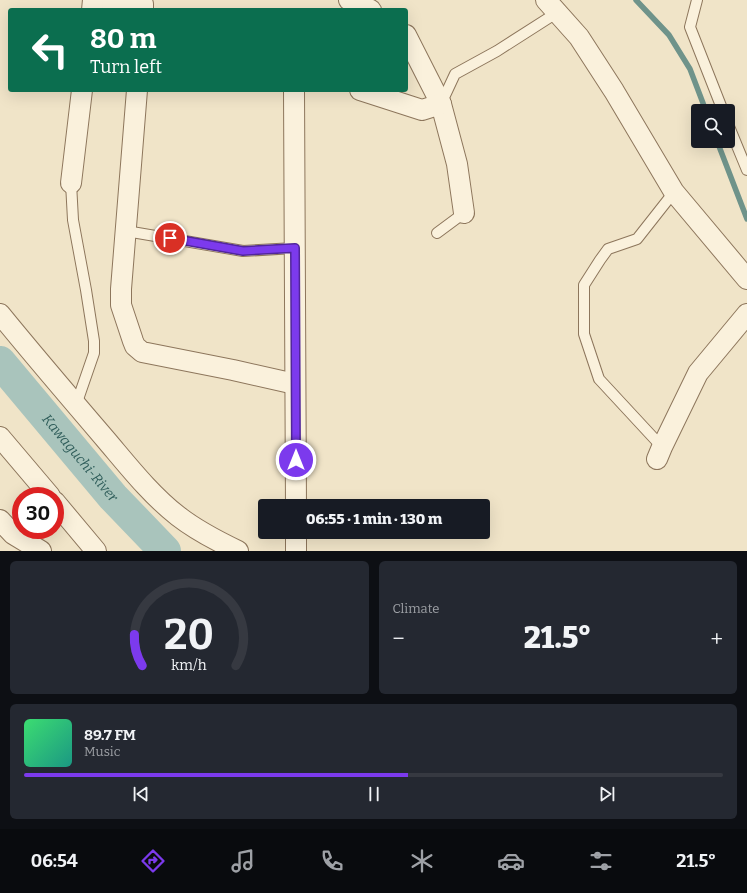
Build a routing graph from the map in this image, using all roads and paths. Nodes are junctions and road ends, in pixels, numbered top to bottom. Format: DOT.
graph roads {
  1 [pos="108,0"];
  2 [pos="349,0"];
  3 [pos="697,0"];
  4 [pos="552,6"];
  5 [pos="143,8"];
  6 [pos="367,8"];
  7 [pos="408,39"];
  8 [pos="82,92"];
  9 [pos="137,92"];
  10 [pos="294,92"];
  11 [pos="366,92"];
  12 [pos="441,104"];
  13 [pos="720,104"];
  14 [pos="735,141"];
  15 [pos="747,170"];
  16 [pos="71,183"];
  17 [pos="674,192"];
  18 [pos="464,212"];
  19 [pos="126,231"];
  20 [pos="437,232"];
  21 [pos="295,248"];
  22 [pos="747,279"];
  23 [pos="0,314"];
  24 [pos="747,314"];
  25 [pos="295,384"];
  26 [pos="76,405"];
  27 [pos="0,437"];
  28 [pos="660,453"];
  29 [pos="42,487"];
  30 [pos="296,499"];
  31 [pos="64,513"];
  32 [pos="0,520"];
  33 [pos="296,539"];
  34 [pos="41,551"];
  35 [pos="96,551"];
  36 [pos="238,551"];
  37 [pos="296,551"];
  1 -- 5 [label="street"];
  2 -- 6 [label="street"];
  3 -- 13 [label="lane"];
  4 -- 12 [label="lane"];
  4 -- 17 [label="street"];
  7 -- 12 [label="street"];
  8 -- 16 [label="street"];
  9 -- 19 [label="street"];
  10 -- 21 [label="street"];
  11 -- 12 [label="street"];
  12 -- 18 [label="street"];
  14 -- 15 [label="lane"];
  16 -- 26 [label="lane"];
  17 -- 22 [label="street"];
  17 -- 28 [label="lane"];
  18 -- 20 [label="lane"];
  19 -- 21 [label="lane"];
  19 -- 25 [label="street"];
  21 -- 25 [label="street"];
  23 -- 26 [label="street"];
  24 -- 28 [label="street"];
  25 -- 30 [label="street"];
  26 -- 36 [label="street"];
  27 -- 29 [label="street"];
  31 -- 35 [label="street"];
  32 -- 34 [label="street"];
  33 -- 37 [label="street"];
}
